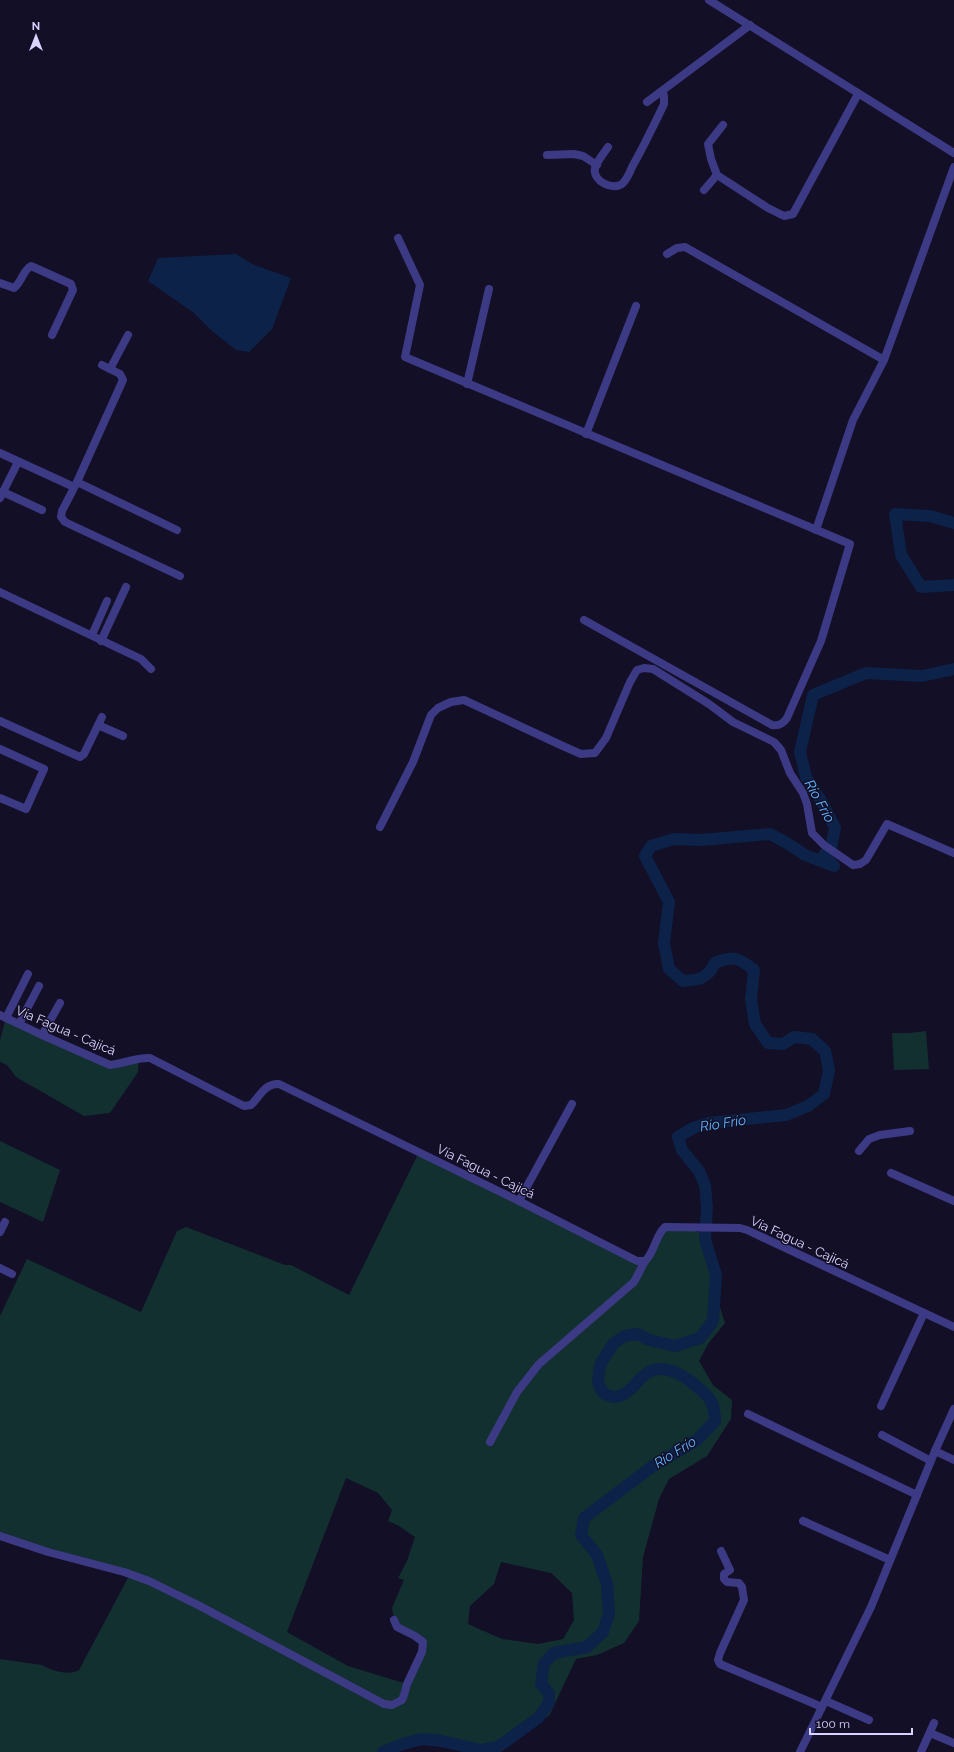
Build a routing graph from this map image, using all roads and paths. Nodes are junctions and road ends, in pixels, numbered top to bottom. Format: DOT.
graph roads {
  1 [pos="709,0"];
  2 [pos="750,25"];
  3 [pos="662,91"];
  4 [pos="858,94"];
  5 [pos="647,102"];
  6 [pos="723,125"];
  7 [pos="608,147"];
  8 [pos="954,153"];
  9 [pos="547,155"];
  10 [pos="597,165"];
  11 [pos="954,167"];
  12 [pos="717,175"];
  13 [pos="704,190"];
  14 [pos="398,238"];
  15 [pos="668,254"];
  16 [pos="0,283"];
  17 [pos="489,289"];
  18 [pos="636,306"];
  19 [pos="128,334"];
  20 [pos="52,335"];
  21 [pos="884,360"];
  22 [pos="102,364"];
  23 [pos="110,369"];
  24 [pos="467,384"];
  25 [pos="586,434"];
  26 [pos="0,453"];
  27 [pos="18,462"];
  28 [pos="76,485"];
  29 [pos="1,495"];
  30 [pos="42,510"];
  31 [pos="177,530"];
  32 [pos="816,530"];
  33 [pos="180,576"];
  34 [pos="126,587"];
  35 [pos="0,592"];
  36 [pos="107,601"];
  37 [pos="584,620"];
  38 [pos="92,635"];
  39 [pos="101,641"];
  40 [pos="151,669"];
  41 [pos="102,717"];
  42 [pos="0,721"];
  43 [pos="98,725"];
  44 [pos="123,736"];
  45 [pos="1,752"];
  46 [pos="0,798"];
  47 [pos="380,827"];
  48 [pos="954,853"];
  49 [pos="28,974"];
  50 [pos="39,986"];
  51 [pos="60,1004"];
  52 [pos="3,1016"];
  53 [pos="19,1024"];
  54 [pos="42,1035"];
  55 [pos="572,1104"];
  56 [pos="910,1131"];
  57 [pos="859,1151"];
  58 [pos="891,1173"];
  59 [pos="519,1201"];
  60 [pos="954,1201"];
  61 [pos="4,1222"];
  62 [pos="0,1232"];
  63 [pos="645,1261"];
  64 [pos="0,1268"];
  65 [pos="12,1274"];
  66 [pos="924,1313"];
  67 [pos="954,1327"];
  68 [pos="881,1406"];
  69 [pos="954,1409"];
  70 [pos="748,1414"];
  71 [pos="882,1435"];
  72 [pos="490,1442"];
  73 [pos="935,1451"];
  74 [pos="954,1460"];
  75 [pos="931,1461"];
  76 [pos="917,1495"];
  77 [pos="803,1521"];
  78 [pos="0,1536"];
  79 [pos="721,1551"];
  80 [pos="890,1560"];
  81 [pos="394,1620"];
  82 [pos="824,1704"];
  83 [pos="869,1720"];
  84 [pos="934,1723"];
  85 [pos="930,1733"];
  86 [pos="954,1743"];
  87 [pos="800,1752"];
  88 [pos="921,1752"];
  1 -- 2 [label="street"];
  2 -- 3 [label="street"];
  2 -- 4 [label="street"];
  3 -- 5 [label="street"];
  3 -- 10 [label="street"];
  4 -- 8 [label="street"];
  4 -- 12 [label="street"];
  6 -- 12 [label="street"];
  7 -- 10 [label="street"];
  9 -- 10 [label="street"];
  11 -- 21 [label="street"];
  12 -- 13 [label="street"];
  14 -- 24 [label="street"];
  15 -- 21 [label="street"];
  16 -- 20 [label="street"];
  17 -- 24 [label="street"];
  18 -- 25 [label="street"];
  19 -- 23 [label="street"];
  21 -- 32 [label="street"];
  22 -- 23 [label="street"];
  23 -- 28 [label="street"];
  24 -- 25 [label="street"];
  25 -- 32 [label="street"];
  26 -- 27 [label="street"];
  27 -- 28 [label="street"];
  27 -- 29 [label="street"];
  28 -- 31 [label="street"];
  28 -- 33 [label="street"];
  29 -- 30 [label="street"];
  32 -- 37 [label="street"];
  34 -- 39 [label="street"];
  35 -- 38 [label="street"];
  36 -- 38 [label="street"];
  38 -- 39 [label="street"];
  39 -- 40 [label="street"];
  41 -- 43 [label="street"];
  42 -- 43 [label="street"];
  43 -- 44 [label="street"];
  45 -- 46 [label="street"];
  47 -- 48 [label="street"];
  49 -- 52 [label="street"];
  50 -- 53 [label="street"];
  51 -- 54 [label="street"];
  52 -- 53 [label="street, Vía Fagua - Cajicá"];
  53 -- 54 [label="street, Vía Fagua - Cajicá"];
  54 -- 59 [label="street, Vía Fagua - Cajicá"];
  55 -- 59 [label="street"];
  56 -- 57 [label="street"];
  58 -- 60 [label="street"];
  59 -- 63 [label="street, Vía Fagua - Cajicá"];
  61 -- 62 [label="street"];
  63 -- 66 [label="street, Vía Fagua - Cajicá"];
  63 -- 72 [label="street"];
  64 -- 65 [label="street"];
  66 -- 67 [label="street, Vía Fagua - Cajicá"];
  66 -- 68 [label="street"];
  69 -- 73 [label="street"];
  70 -- 76 [label="street"];
  71 -- 75 [label="street"];
  73 -- 74 [label="street"];
  73 -- 75 [label="street"];
  75 -- 76 [label="street"];
  76 -- 80 [label="street"];
  77 -- 80 [label="street"];
  78 -- 81 [label="street"];
  79 -- 82 [label="street"];
  80 -- 82 [label="street"];
  82 -- 83 [label="street"];
  82 -- 87 [label="street"];
  84 -- 85 [label="street"];
  85 -- 86 [label="street"];
  85 -- 88 [label="street"];
}
